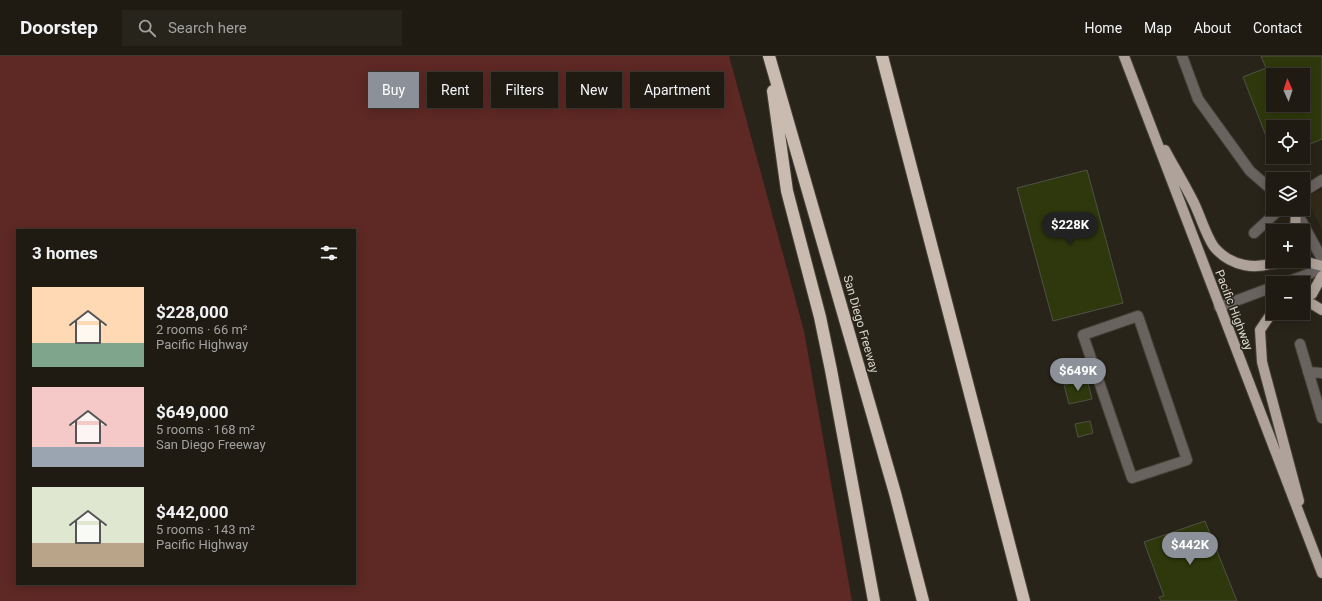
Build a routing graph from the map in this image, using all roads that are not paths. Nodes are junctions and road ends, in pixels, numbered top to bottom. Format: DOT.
graph roads {
  1 [pos="768,56"];
  2 [pos="882,56"];
  3 [pos="1124,56"];
  4 [pos="1182,56"];
  5 [pos="1147,118"];
  6 [pos="1322,180"];
  7 [pos="1266,184"];
  8 [pos="1310,188"];
  9 [pos="1272,216"];
  10 [pos="1299,216"];
  11 [pos="1254,233"];
  12 [pos="1322,259"];
  13 [pos="1266,264"];
  14 [pos="1310,264"];
  15 [pos="1322,268"];
  16 [pos="1302,276"];
  17 [pos="1322,276"];
  18 [pos="1266,290"];
  19 [pos="1310,295"];
  20 [pos="1310,304"];
  21 [pos="1219,307"];
  22 [pos="1322,310"];
  23 [pos="1267,320"];
  24 [pos="1300,344"];
  25 [pos="1308,372"];
  26 [pos="1322,373"];
  27 [pos="1322,418"];
  28 [pos="1176,426"];
  29 [pos="1306,532"];
  30 [pos="1322,573"];
  31 [pos="874,601"];
  32 [pos="923,601"];
  33 [pos="1024,601"];
  1 -- 31 [label="highway"];
  1 -- 32 [label="highway, San Diego Freeway"];
  2 -- 33 [label="highway"];
  3 -- 5 [label="main road, Pacific Highway"];
  4 -- 7 [label="street"];
  5 -- 13 [label="main road"];
  5 -- 21 [label="main road, Pacific Highway"];
  6 -- 8 [label="street"];
  9 -- 11 [label="street"];
  10 -- 12 [label="street"];
  14 -- 15 [label="main road"];
  15 -- 16 [label="street"];
  17 -- 19 [label="main road"];
  18 -- 21 [label="street"];
  20 -- 22 [label="main road"];
  21 -- 29 [label="main road, Pacific Highway"];
  23 -- 29 [label="main road"];
  24 -- 25 [label="street"];
  25 -- 26 [label="street"];
  25 -- 27 [label="street"];
  28 -- 28 [label="street"];
  29 -- 30 [label="main road, Pacific Highway"];
}
